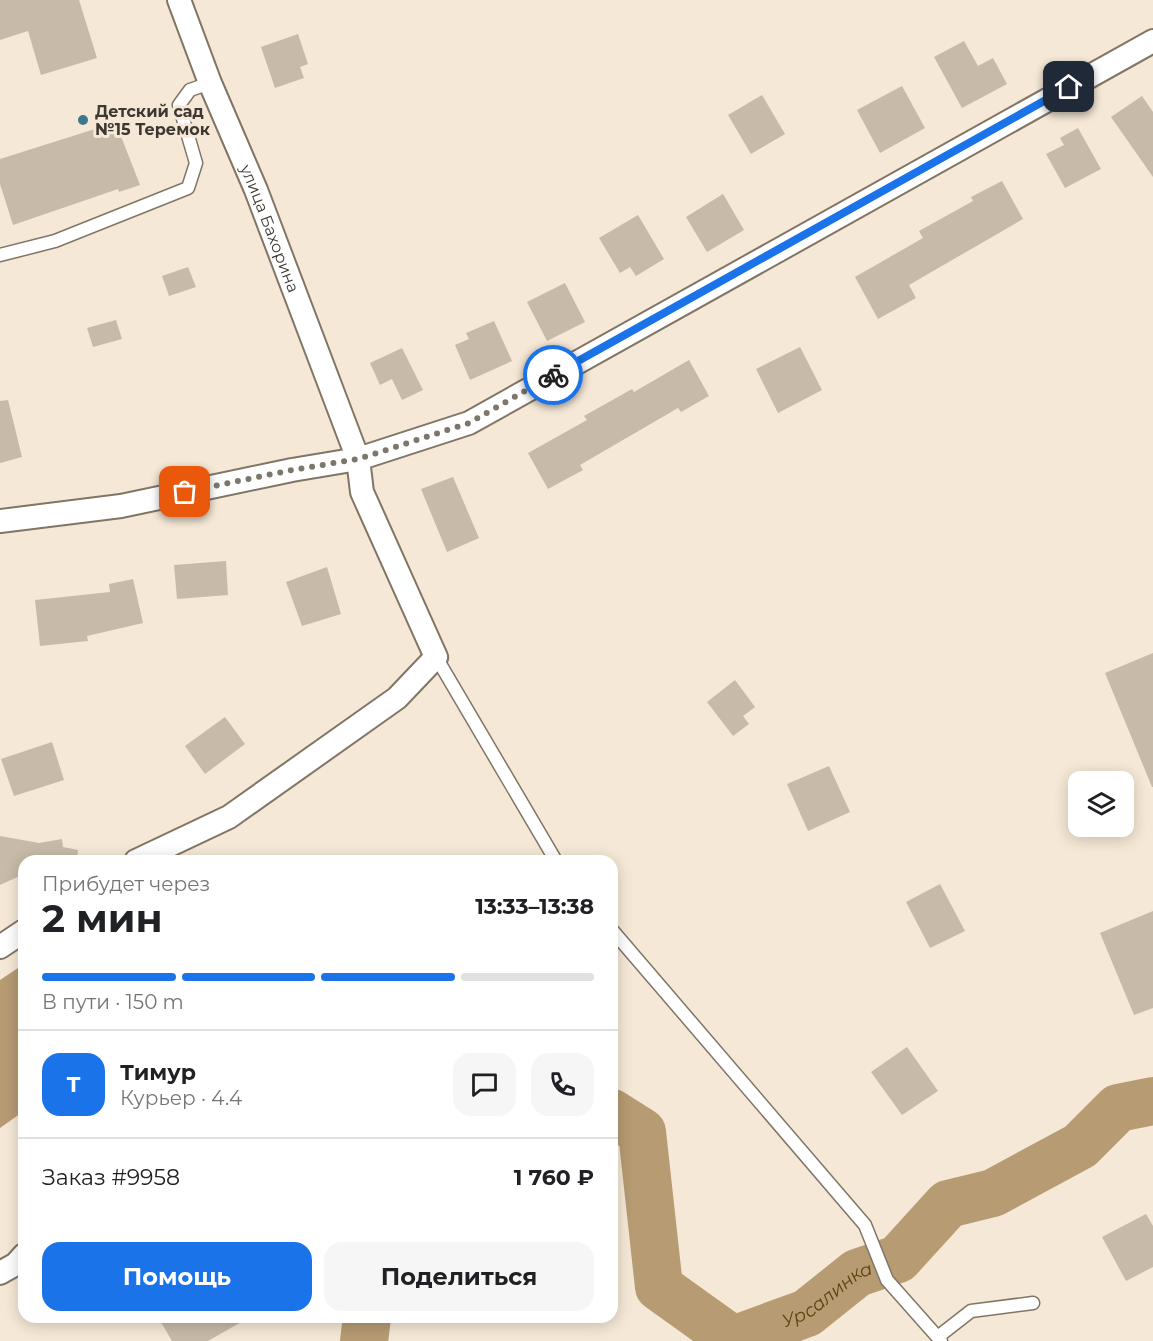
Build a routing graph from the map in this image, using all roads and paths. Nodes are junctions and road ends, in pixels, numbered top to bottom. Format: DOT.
graph roads {
  1 [pos="178,0"];
  2 [pos="1153,41"];
  3 [pos="210,83"];
  4 [pos="0,255"];
  5 [pos="358,459"];
  6 [pos="0,521"];
  7 [pos="436,657"];
  8 [pos="177,852"];
  9 [pos="552,855"];
  10 [pos="18,935"];
  11 [pos="618,937"];
  12 [pos="0,947"];
  13 [pos="18,1262"];
  14 [pos="0,1273"];
  15 [pos="1033,1303"];
  16 [pos="940,1339"];
  1 -- 3 [label="street, улица Бахорина"];
  2 -- 5 [label="street"];
  3 -- 4 [label="lane"];
  3 -- 5 [label="street, улица Бахорина"];
  5 -- 6 [label="street"];
  5 -- 7 [label="street, улица Бахорина"];
  7 -- 8 [label="street"];
  7 -- 9 [label="lane"];
  10 -- 12 [label="street"];
  11 -- 16 [label="lane"];
  13 -- 14 [label="street"];
  15 -- 16 [label="lane"];
}
